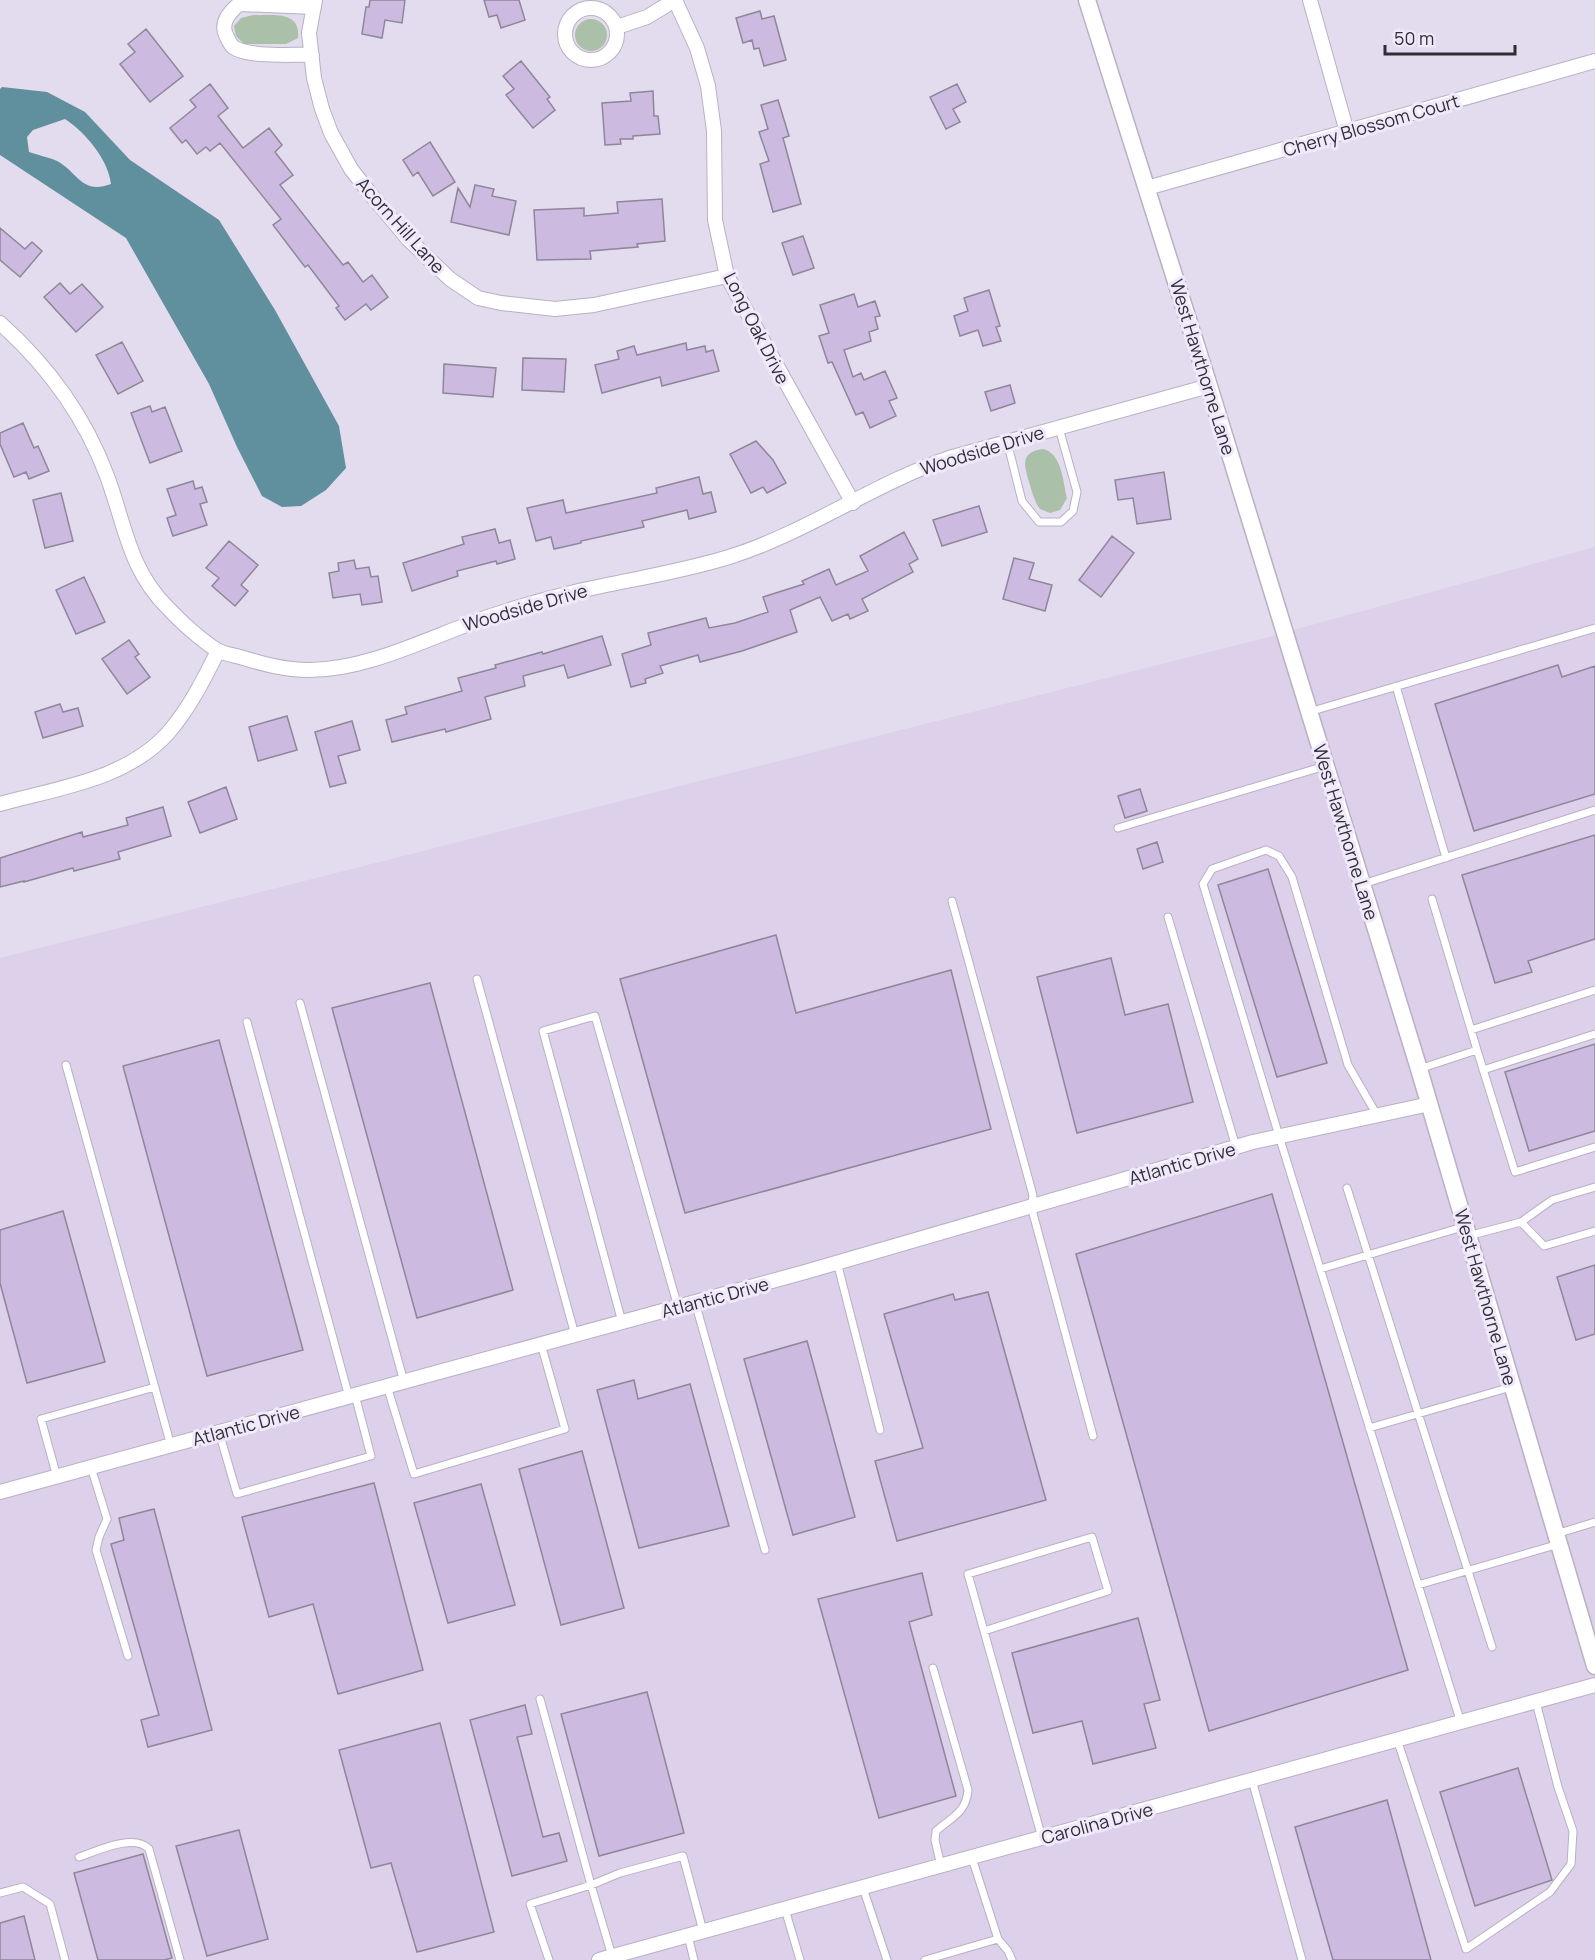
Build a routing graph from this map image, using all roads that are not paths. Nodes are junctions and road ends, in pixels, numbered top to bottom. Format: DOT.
graph roads {
  1 [pos="675,0"];
  2 [pos="1087,0"];
  3 [pos="1310,0"];
  4 [pos="314,3"];
  5 [pos="617,27"];
  6 [pos="312,55"];
  7 [pos="1595,61"];
  8 [pos="1347,132"];
  9 [pos="1147,188"];
  10 [pos="728,276"];
  11 [pos="0,323"];
  12 [pos="1209,386"];
  13 [pos="1059,428"];
  14 [pos="1007,441"];
  15 [pos="853,503"];
  16 [pos="1595,628"];
  17 [pos="218,651"];
  18 [pos="1396,686"];
  19 [pos="1309,712"];
  20 [pos="1326,766"];
  21 [pos="0,804"];
  22 [pos="1595,810"];
  23 [pos="1118,828"];
  24 [pos="1446,858"];
  25 [pos="1362,884"];
  26 [pos="1432,899"];
  27 [pos="952,901"];
  28 [pos="1168,917"];
  29 [pos="477,979"];
  30 [pos="1595,990"];
  31 [pos="300,1003"];
  32 [pos="247,1022"];
  33 [pos="1471,1030"];
  34 [pos="1595,1034"];
  35 [pos="1477,1050"];
  36 [pos="66,1065"];
  37 [pos="1419,1069"];
  38 [pos="1483,1070"];
  39 [pos="1430,1104"];
  40 [pos="1378,1115"];
  41 [pos="1279,1136"];
  42 [pos="1236,1147"];
  43 [pos="1595,1147"];
  44 [pos="1595,1186"];
  45 [pos="1347,1188"];
  46 [pos="1031,1206"];
  47 [pos="1521,1222"];
  48 [pos="1467,1231"];
  49 [pos="1595,1231"];
  50 [pos="1368,1255"];
  51 [pos="837,1263"];
  52 [pos="1320,1269"];
  53 [pos="695,1302"];
  54 [pos="678,1306"];
  55 [pos="622,1322"];
  56 [pos="575,1335"];
  57 [pos="541,1344"];
  58 [pos="404,1382"];
  59 [pos="387,1386"];
  60 [pos="154,1387"];
  61 [pos="1513,1387"];
  62 [pos="352,1396"];
  63 [pos="1418,1414"];
  64 [pos="1369,1428"];
  65 [pos="880,1430"];
  66 [pos="219,1432"];
  67 [pos="1094,1436"];
  68 [pos="171,1446"];
  69 [pos="91,1467"];
  70 [pos="57,1477"];
  71 [pos="0,1492"];
  72 [pos="1595,1521"];
  73 [pos="1557,1539"];
  74 [pos="765,1550"];
  75 [pos="1468,1571"];
  76 [pos="1418,1585"];
  77 [pos="984,1631"];
  78 [pos="1492,1647"];
  79 [pos="128,1656"];
  80 [pos="1595,1666"];
  81 [pos="933,1668"];
  82 [pos="1595,1685"];
  83 [pos="540,1699"];
  84 [pos="1536,1701"];
  85 [pos="1461,1723"];
  86 [pos="1397,1739"];
  87 [pos="1252,1780"];
  88 [pos="1042,1838"];
  89 [pos="79,1857"];
  90 [pos="972,1858"];
  91 [pos="941,1866"];
  92 [pos="591,1885"];
  93 [pos="863,1888"];
  94 [pos="0,1893"];
  95 [pos="785,1909"];
  96 [pos="703,1931"];
  97 [pos="688,1936"];
  98 [pos="998,1939"];
  99 [pos="1466,1949"];
  100 [pos="606,1958"];
  101 [pos="65,1960"];
  102 [pos="180,1960"];
  103 [pos="549,1960"];
  104 [pos="694,1960"];
  105 [pos="800,1960"];
  106 [pos="887,1960"];
  107 [pos="925,1960"];
  108 [pos="1012,1960"];
  109 [pos="1302,1960"];
  110 [pos="1467,1960"];
  1 -- 5 [label="street"];
  1 -- 10 [label="street, Long Oak Drive"];
  2 -- 9 [label="street, West Hawthorne Lane"];
  3 -- 8 [label="street"];
  4 -- 6 [label="street, Acorn Hill Lane"];
  4 -- 6 [label="street"];
  6 -- 10 [label="street, Acorn Hill Lane"];
  7 -- 8 [label="street, Cherry Blossom Court"];
  8 -- 9 [label="street, Cherry Blossom Court"];
  9 -- 12 [label="street, West Hawthorne Lane"];
  10 -- 15 [label="street, Long Oak Drive"];
  11 -- 17 [label="street, Woodside Drive"];
  12 -- 13 [label="street, Woodside Drive"];
  12 -- 19 [label="street, West Hawthorne Lane"];
  13 -- 14 [label="street, Woodside Drive"];
  13 -- 14 [label="lane"];
  14 -- 15 [label="street, Woodside Drive"];
  15 -- 17 [label="street, Woodside Drive"];
  16 -- 18 [label="lane"];
  17 -- 21 [label="street"];
  18 -- 19 [label="lane"];
  18 -- 24 [label="lane"];
  19 -- 20 [label="street, West Hawthorne Lane"];
  20 -- 23 [label="lane"];
  20 -- 25 [label="street, West Hawthorne Lane"];
  22 -- 24 [label="lane"];
  24 -- 25 [label="lane"];
  25 -- 37 [label="street, West Hawthorne Lane"];
  26 -- 33 [label="lane"];
  27 -- 46 [label="lane"];
  28 -- 42 [label="lane"];
  29 -- 56 [label="lane"];
  30 -- 33 [label="lane"];
  31 -- 58 [label="lane"];
  32 -- 62 [label="lane"];
  33 -- 35 [label="lane"];
  34 -- 38 [label="lane"];
  35 -- 37 [label="lane"];
  35 -- 38 [label="lane"];
  36 -- 60 [label="lane"];
  37 -- 39 [label="street, West Hawthorne Lane"];
  38 -- 43 [label="lane"];
  39 -- 40 [label="street, Atlantic Drive"];
  39 -- 48 [label="street, West Hawthorne Lane"];
  40 -- 41 [label="street, Atlantic Drive"];
  40 -- 41 [label="lane"];
  41 -- 42 [label="street, Atlantic Drive"];
  41 -- 52 [label="lane"];
  42 -- 46 [label="street, Atlantic Drive"];
  44 -- 47 [label="lane"];
  45 -- 50 [label="lane"];
  46 -- 51 [label="street, Atlantic Drive"];
  46 -- 67 [label="lane"];
  47 -- 48 [label="lane"];
  47 -- 49 [label="lane"];
  48 -- 50 [label="lane"];
  48 -- 61 [label="street, West Hawthorne Lane"];
  50 -- 52 [label="lane"];
  50 -- 63 [label="lane"];
  51 -- 53 [label="street, Atlantic Drive"];
  51 -- 65 [label="lane"];
  52 -- 64 [label="lane"];
  53 -- 54 [label="street, Atlantic Drive"];
  53 -- 74 [label="lane"];
  54 -- 55 [label="street, Atlantic Drive"];
  54 -- 55 [label="lane"];
  55 -- 56 [label="street, Atlantic Drive"];
  56 -- 57 [label="street, Atlantic Drive"];
  57 -- 58 [label="street, Atlantic Drive"];
  57 -- 59 [label="lane"];
  58 -- 59 [label="street, Atlantic Drive"];
  59 -- 62 [label="street, Atlantic Drive"];
  60 -- 68 [label="lane"];
  60 -- 70 [label="lane"];
  61 -- 63 [label="lane"];
  61 -- 73 [label="street, West Hawthorne Lane"];
  62 -- 66 [label="street, Atlantic Drive"];
  62 -- 66 [label="lane"];
  63 -- 64 [label="lane"];
  63 -- 75 [label="lane"];
  64 -- 76 [label="lane"];
  66 -- 68 [label="street, Atlantic Drive"];
  68 -- 69 [label="street, Atlantic Drive"];
  69 -- 70 [label="street, Atlantic Drive"];
  69 -- 79 [label="lane"];
  70 -- 71 [label="street, Atlantic Drive"];
  72 -- 73 [label="lane"];
  73 -- 75 [label="lane"];
  73 -- 80 [label="street, West Hawthorne Lane"];
  75 -- 76 [label="lane"];
  75 -- 78 [label="lane"];
  76 -- 85 [label="lane"];
  77 -- 77 [label="lane"];
  77 -- 88 [label="lane"];
  81 -- 91 [label="lane"];
  82 -- 84 [label="street, Carolina Drive"];
  83 -- 92 [label="lane"];
  84 -- 85 [label="street, Carolina Drive"];
  84 -- 99 [label="lane"];
  85 -- 86 [label="street, Carolina Drive"];
  86 -- 87 [label="street, Carolina Drive"];
  86 -- 99 [label="lane"];
  87 -- 88 [label="street, Carolina Drive"];
  87 -- 109 [label="lane"];
  88 -- 90 [label="street, Carolina Drive"];
  89 -- 102 [label="lane"];
  90 -- 91 [label="street, Carolina Drive"];
  90 -- 98 [label="lane"];
  91 -- 93 [label="street, Carolina Drive"];
  92 -- 96 [label="lane"];
  92 -- 100 [label="lane"];
  92 -- 103 [label="lane"];
  93 -- 95 [label="street, Carolina Drive"];
  93 -- 106 [label="lane"];
  94 -- 101 [label="lane"];
  95 -- 96 [label="street, Carolina Drive"];
  95 -- 105 [label="lane"];
  96 -- 97 [label="street, Carolina Drive"];
  97 -- 100 [label="street, Carolina Drive"];
  97 -- 104 [label="lane"];
  98 -- 107 [label="lane"];
  98 -- 108 [label="lane"];
  99 -- 110 [label="lane"];
}
